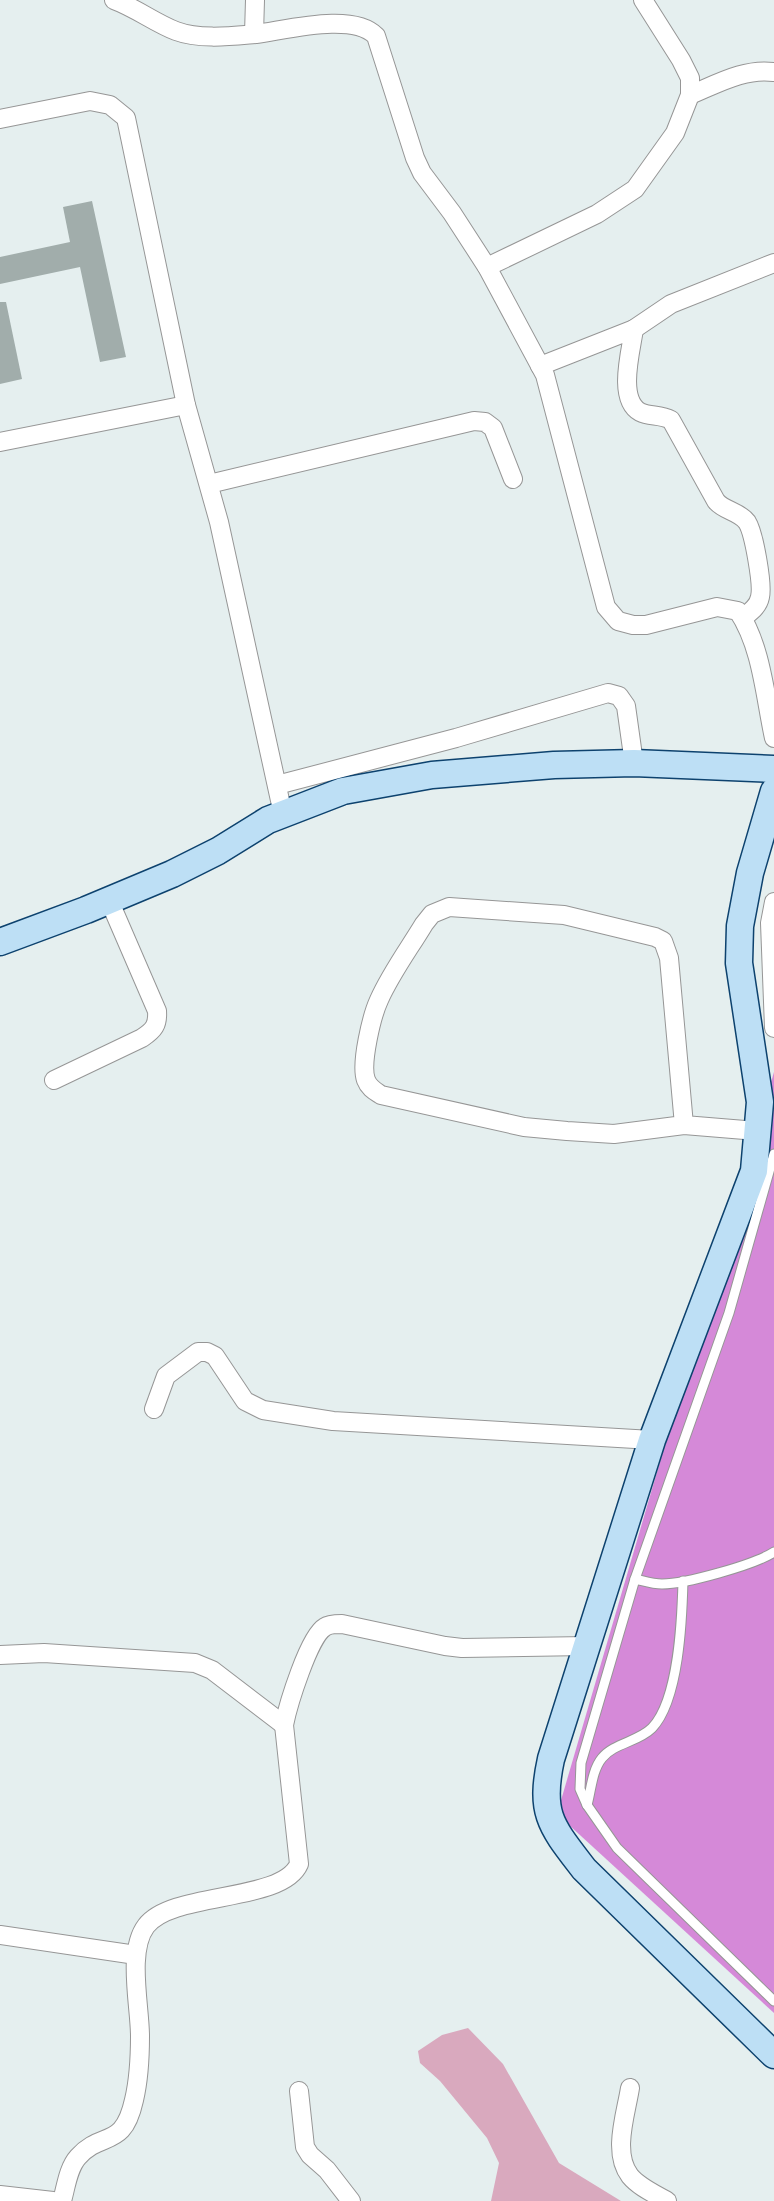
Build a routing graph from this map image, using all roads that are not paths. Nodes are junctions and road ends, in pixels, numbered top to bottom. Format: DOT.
graph roads {
  1 [pos="114,0"];
  2 [pos="255,0"];
  3 [pos="643,0"];
  4 [pos="254,34"];
  5 [pos="774,72"];
  6 [pos="690,95"];
  7 [pos="0,119"];
  8 [pos="774,263"];
  9 [pos="487,267"];
  10 [pos="634,329"];
  11 [pos="540,366"];
  12 [pos="186,405"];
  13 [pos="0,442"];
  14 [pos="513,479"];
  15 [pos="209,484"];
  16 [pos="743,618"];
  17 [pos="774,738"];
  18 [pos="634,763"];
  19 [pos="774,769"];
  20 [pos="277,785"];
  21 [pos="774,791"];
  22 [pos="283,814"];
  23 [pos="109,900"];
  24 [pos="774,902"];
  25 [pos="0,942"];
  26 [pos="774,1028"];
  27 [pos="54,1080"];
  28 [pos="684,1125"];
  29 [pos="757,1131"];
  30 [pos="774,1154"];
  31 [pos="154,1409"];
  32 [pos="652,1440"];
  33 [pos="774,1552"];
  34 [pos="635,1579"];
  35 [pos="683,1581"];
  36 [pos="587,1646"];
  37 [pos="0,1655"];
  38 [pos="284,1725"];
  39 [pos="587,1805"];
  40 [pos="0,1935"];
  41 [pos="136,1955"];
  42 [pos="774,2001"];
  43 [pos="774,2055"];
  44 [pos="630,2088"];
  45 [pos="299,2091"];
  46 [pos="0,2195"];
  47 [pos="53,2201"];
  48 [pos="62,2201"];
  49 [pos="351,2201"];
  50 [pos="667,2201"];
  1 -- 4 [label="street"];
  2 -- 4 [label="street"];
  3 -- 6 [label="street"];
  4 -- 9 [label="street"];
  5 -- 6 [label="street"];
  6 -- 9 [label="street"];
  7 -- 12 [label="street"];
  8 -- 10 [label="street"];
  9 -- 11 [label="street"];
  10 -- 11 [label="street"];
  10 -- 16 [label="street"];
  11 -- 16 [label="street"];
  12 -- 13 [label="street"];
  12 -- 15 [label="street"];
  14 -- 15 [label="street"];
  15 -- 20 [label="street"];
  16 -- 17 [label="street"];
  18 -- 19 [label="street"];
  18 -- 20 [label="street"];
  18 -- 22 [label="street"];
  20 -- 22 [label="street"];
  21 -- 29 [label="street"];
  22 -- 23 [label="street"];
  23 -- 25 [label="street"];
  23 -- 27 [label="street"];
  24 -- 26 [label="street"];
  28 -- 28 [label="street"];
  28 -- 29 [label="street"];
  29 -- 32 [label="street"];
  30 -- 34 [label="lane"];
  31 -- 32 [label="street"];
  32 -- 36 [label="street"];
  33 -- 35 [label="lane"];
  34 -- 35 [label="lane"];
  34 -- 39 [label="lane"];
  35 -- 39 [label="lane"];
  36 -- 38 [label="street"];
  36 -- 43 [label="street"];
  37 -- 38 [label="street"];
  38 -- 41 [label="street"];
  39 -- 42 [label="lane"];
  40 -- 41 [label="street"];
  41 -- 48 [label="street"];
  44 -- 50 [label="street"];
  45 -- 49 [label="street"];
  46 -- 47 [label="street"];
}
